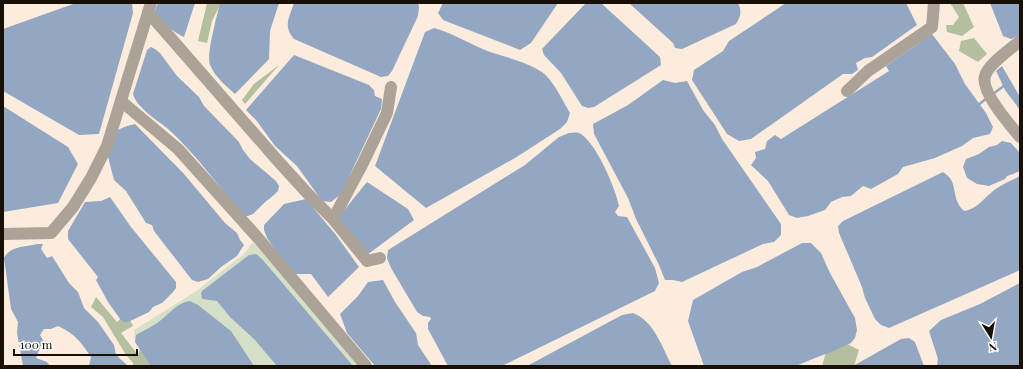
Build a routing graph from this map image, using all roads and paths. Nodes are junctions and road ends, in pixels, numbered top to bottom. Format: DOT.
graph roads {
  1 [pos="934,3"];
  2 [pos="149,8"];
  3 [pos="1020,41"];
  4 [pos="391,86"];
  5 [pos="847,91"];
  6 [pos="121,101"];
  7 [pos="1020,137"];
  8 [pos="333,219"];
  9 [pos="3,234"];
  10 [pos="380,258"];
  11 [pos="366,366"];
  1 -- 5 [label="lane"];
  2 -- 6 [label="lane"];
  2 -- 8 [label="lane"];
  3 -- 7 [label="lane"];
  4 -- 8 [label="lane"];
  6 -- 9 [label="lane"];
  6 -- 11 [label="lane"];
  8 -- 10 [label="lane"];
}
